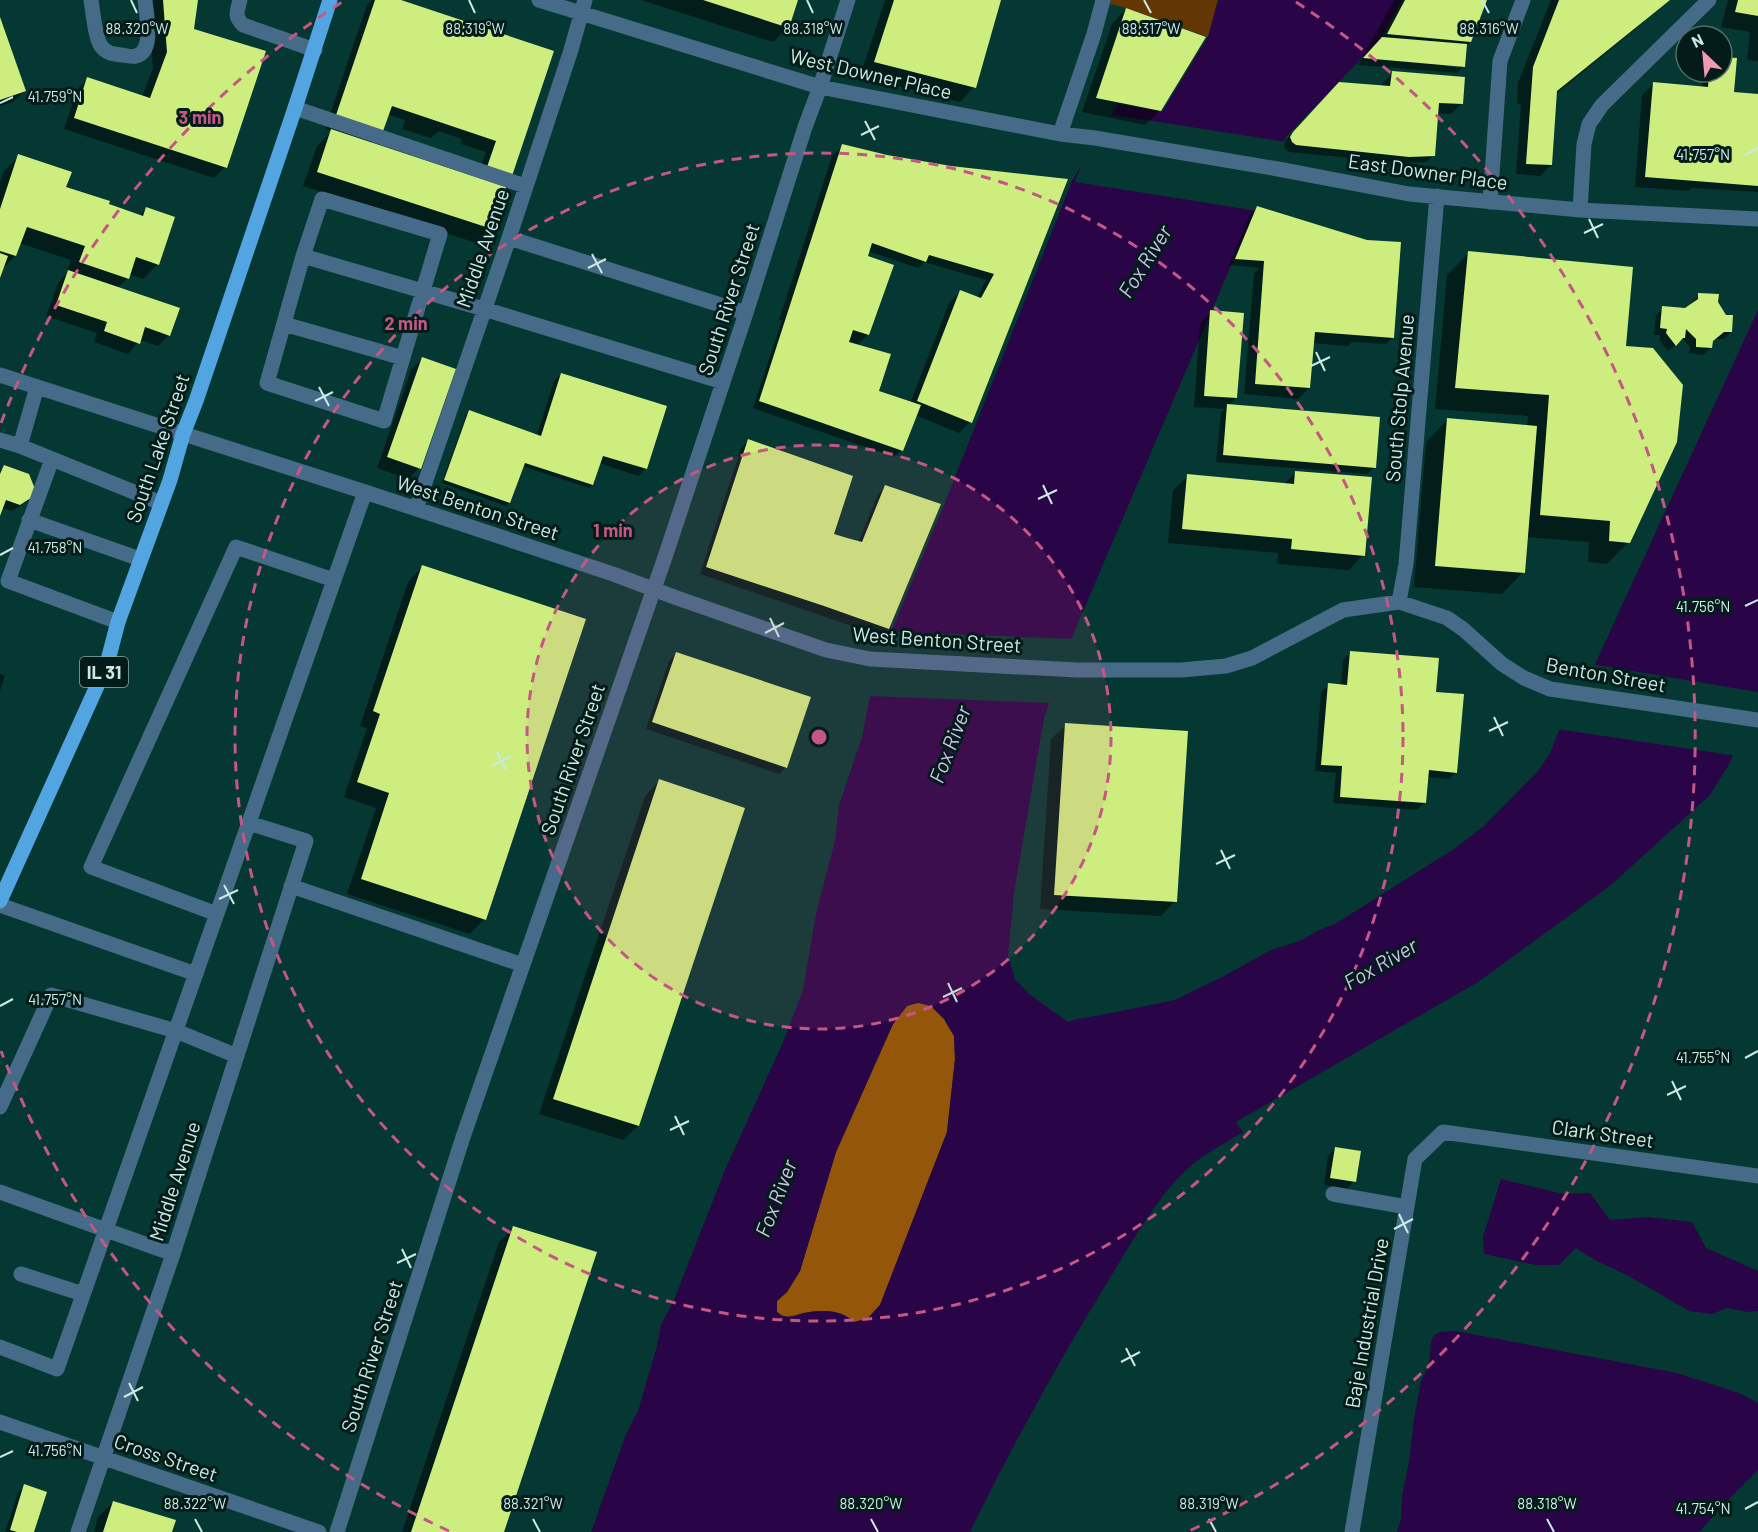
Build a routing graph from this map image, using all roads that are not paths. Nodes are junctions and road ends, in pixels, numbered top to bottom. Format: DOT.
graph roads {
  1 [pos="91,0"];
  2 [pos="145,0"];
  3 [pos="240,0"];
  4 [pos="330,0"];
  5 [pos="539,0"];
  6 [pos="848,0"];
  7 [pos="1103,0"];
  8 [pos="1523,0"];
  9 [pos="1709,0"];
  10 [pos="583,7"];
  11 [pos="315,50"];
  12 [pos="820,87"];
  13 [pos="295,108"];
  14 [pos="1060,134"];
  15 [pos="1095,138"];
  16 [pos="525,186"];
  17 [pos="1437,196"];
  18 [pos="1490,202"];
  19 [pos="1580,210"];
  20 [pos="1758,219"];
  21 [pos="509,238"];
  22 [pos="303,256"];
  23 [pos="422,291"];
  24 [pos="484,309"];
  25 [pos="746,313"];
  26 [pos="284,324"];
  27 [pos="403,358"];
  28 [pos="0,375"];
  29 [pos="723,382"];
  30 [pos="37,387"];
  31 [pos="183,434"];
  32 [pos="0,440"];
  33 [pos="20,446"];
  34 [pos="52,459"];
  35 [pos="364,492"];
  36 [pos="161,503"];
  37 [pos="416,509"];
  38 [pos="29,520"];
  39 [pos="140,559"];
  40 [pos="334,580"];
  41 [pos="654,588"];
  42 [pos="1399,602"];
  43 [pos="118,622"];
  44 [pos="1758,720"];
  45 [pos="249,823"];
  46 [pos="291,886"];
  47 [pos="0,901"];
  48 [pos="0,905"];
  49 [pos="217,914"];
  50 [pos="523,965"];
  51 [pos="196,974"];
  52 [pos="176,1031"];
  53 [pos="237,1056"];
  54 [pos="0,1107"];
  55 [pos="1443,1132"];
  56 [pos="1758,1176"];
  57 [pos="0,1192"];
  58 [pos="1334,1194"];
  59 [pos="1407,1207"];
  60 [pos="106,1230"];
  61 [pos="173,1254"];
  62 [pos="21,1274"];
  63 [pos="83,1294"];
  64 [pos="0,1347"];
  65 [pos="0,1422"];
  66 [pos="103,1458"];
  67 [pos="78,1532"];
  68 [pos="319,1532"];
  69 [pos="337,1532"];
  70 [pos="1352,1532"];
  1 -- 2 [label="street"];
  3 -- 11 [label="street"];
  4 -- 11 [label="main road, South Lake Street / IL 31"];
  5 -- 10 [label="street, West Downer Place"];
  6 -- 12 [label="street, South River Street"];
  7 -- 14 [label="street"];
  8 -- 18 [label="street"];
  9 -- 19 [label="street"];
  10 -- 12 [label="street, West Downer Place"];
  10 -- 16 [label="street, Middle Avenue"];
  11 -- 13 [label="main road, South Lake Street / IL 31"];
  12 -- 14 [label="street, West Downer Place"];
  12 -- 25 [label="street, South River Street"];
  13 -- 16 [label="street"];
  13 -- 31 [label="main road, South Lake Street / IL 31"];
  14 -- 15 [label="street, West Downer Place"];
  15 -- 17 [label="street, East Downer Place"];
  16 -- 21 [label="street, Middle Avenue"];
  17 -- 18 [label="street, East Downer Place"];
  17 -- 42 [label="street, South Stolp Avenue"];
  18 -- 19 [label="street, East Downer Place"];
  19 -- 20 [label="street, East Downer Place"];
  21 -- 24 [label="street, Middle Avenue"];
  21 -- 25 [label="street"];
  22 -- 23 [label="street"];
  22 -- 23 [label="street"];
  22 -- 26 [label="street"];
  23 -- 24 [label="street"];
  23 -- 27 [label="street"];
  24 -- 29 [label="street"];
  24 -- 37 [label="street, Middle Avenue"];
  25 -- 29 [label="street, South River Street"];
  26 -- 27 [label="street"];
  26 -- 27 [label="street"];
  28 -- 30 [label="street, West Benton Street"];
  29 -- 41 [label="street, South River Street"];
  30 -- 31 [label="street, West Benton Street"];
  30 -- 33 [label="street"];
  31 -- 35 [label="street, West Benton Street"];
  31 -- 36 [label="main road, South Lake Street / IL 31"];
  32 -- 33 [label="street"];
  33 -- 34 [label="street"];
  34 -- 36 [label="street"];
  34 -- 38 [label="street"];
  35 -- 37 [label="street, West Benton Street"];
  35 -- 40 [label="street"];
  36 -- 39 [label="main road, South Lake Street / IL 31"];
  37 -- 41 [label="street, West Benton Street"];
  38 -- 39 [label="street"];
  38 -- 43 [label="street"];
  39 -- 43 [label="main road, South Lake Street / IL 31"];
  40 -- 45 [label="street"];
  40 -- 49 [label="street"];
  41 -- 42 [label="street, West Benton Street"];
  41 -- 50 [label="street, South River Street"];
  42 -- 44 [label="street, Benton Street"];
  43 -- 47 [label="main road, South Lake Street / IL 31"];
  45 -- 46 [label="street, Middle Avenue"];
  45 -- 49 [label="street"];
  46 -- 50 [label="street"];
  46 -- 53 [label="street, Middle Avenue"];
  48 -- 51 [label="street"];
  49 -- 51 [label="street"];
  50 -- 69 [label="street, South River Street"];
  51 -- 52 [label="street"];
  52 -- 53 [label="street"];
  52 -- 54 [label="street"];
  52 -- 60 [label="street"];
  53 -- 61 [label="street, Middle Avenue"];
  55 -- 56 [label="street, Clark Street"];
  55 -- 59 [label="street, Baje Industrial Drive"];
  57 -- 60 [label="street"];
  58 -- 59 [label="street"];
  59 -- 70 [label="street, Baje Industrial Drive"];
  60 -- 61 [label="street"];
  60 -- 63 [label="street"];
  61 -- 66 [label="street, Middle Avenue"];
  62 -- 63 [label="street"];
  63 -- 64 [label="street"];
  65 -- 66 [label="street, Cross Street"];
  66 -- 67 [label="street, Middle Avenue"];
  66 -- 68 [label="street, Cross Street"];
}
